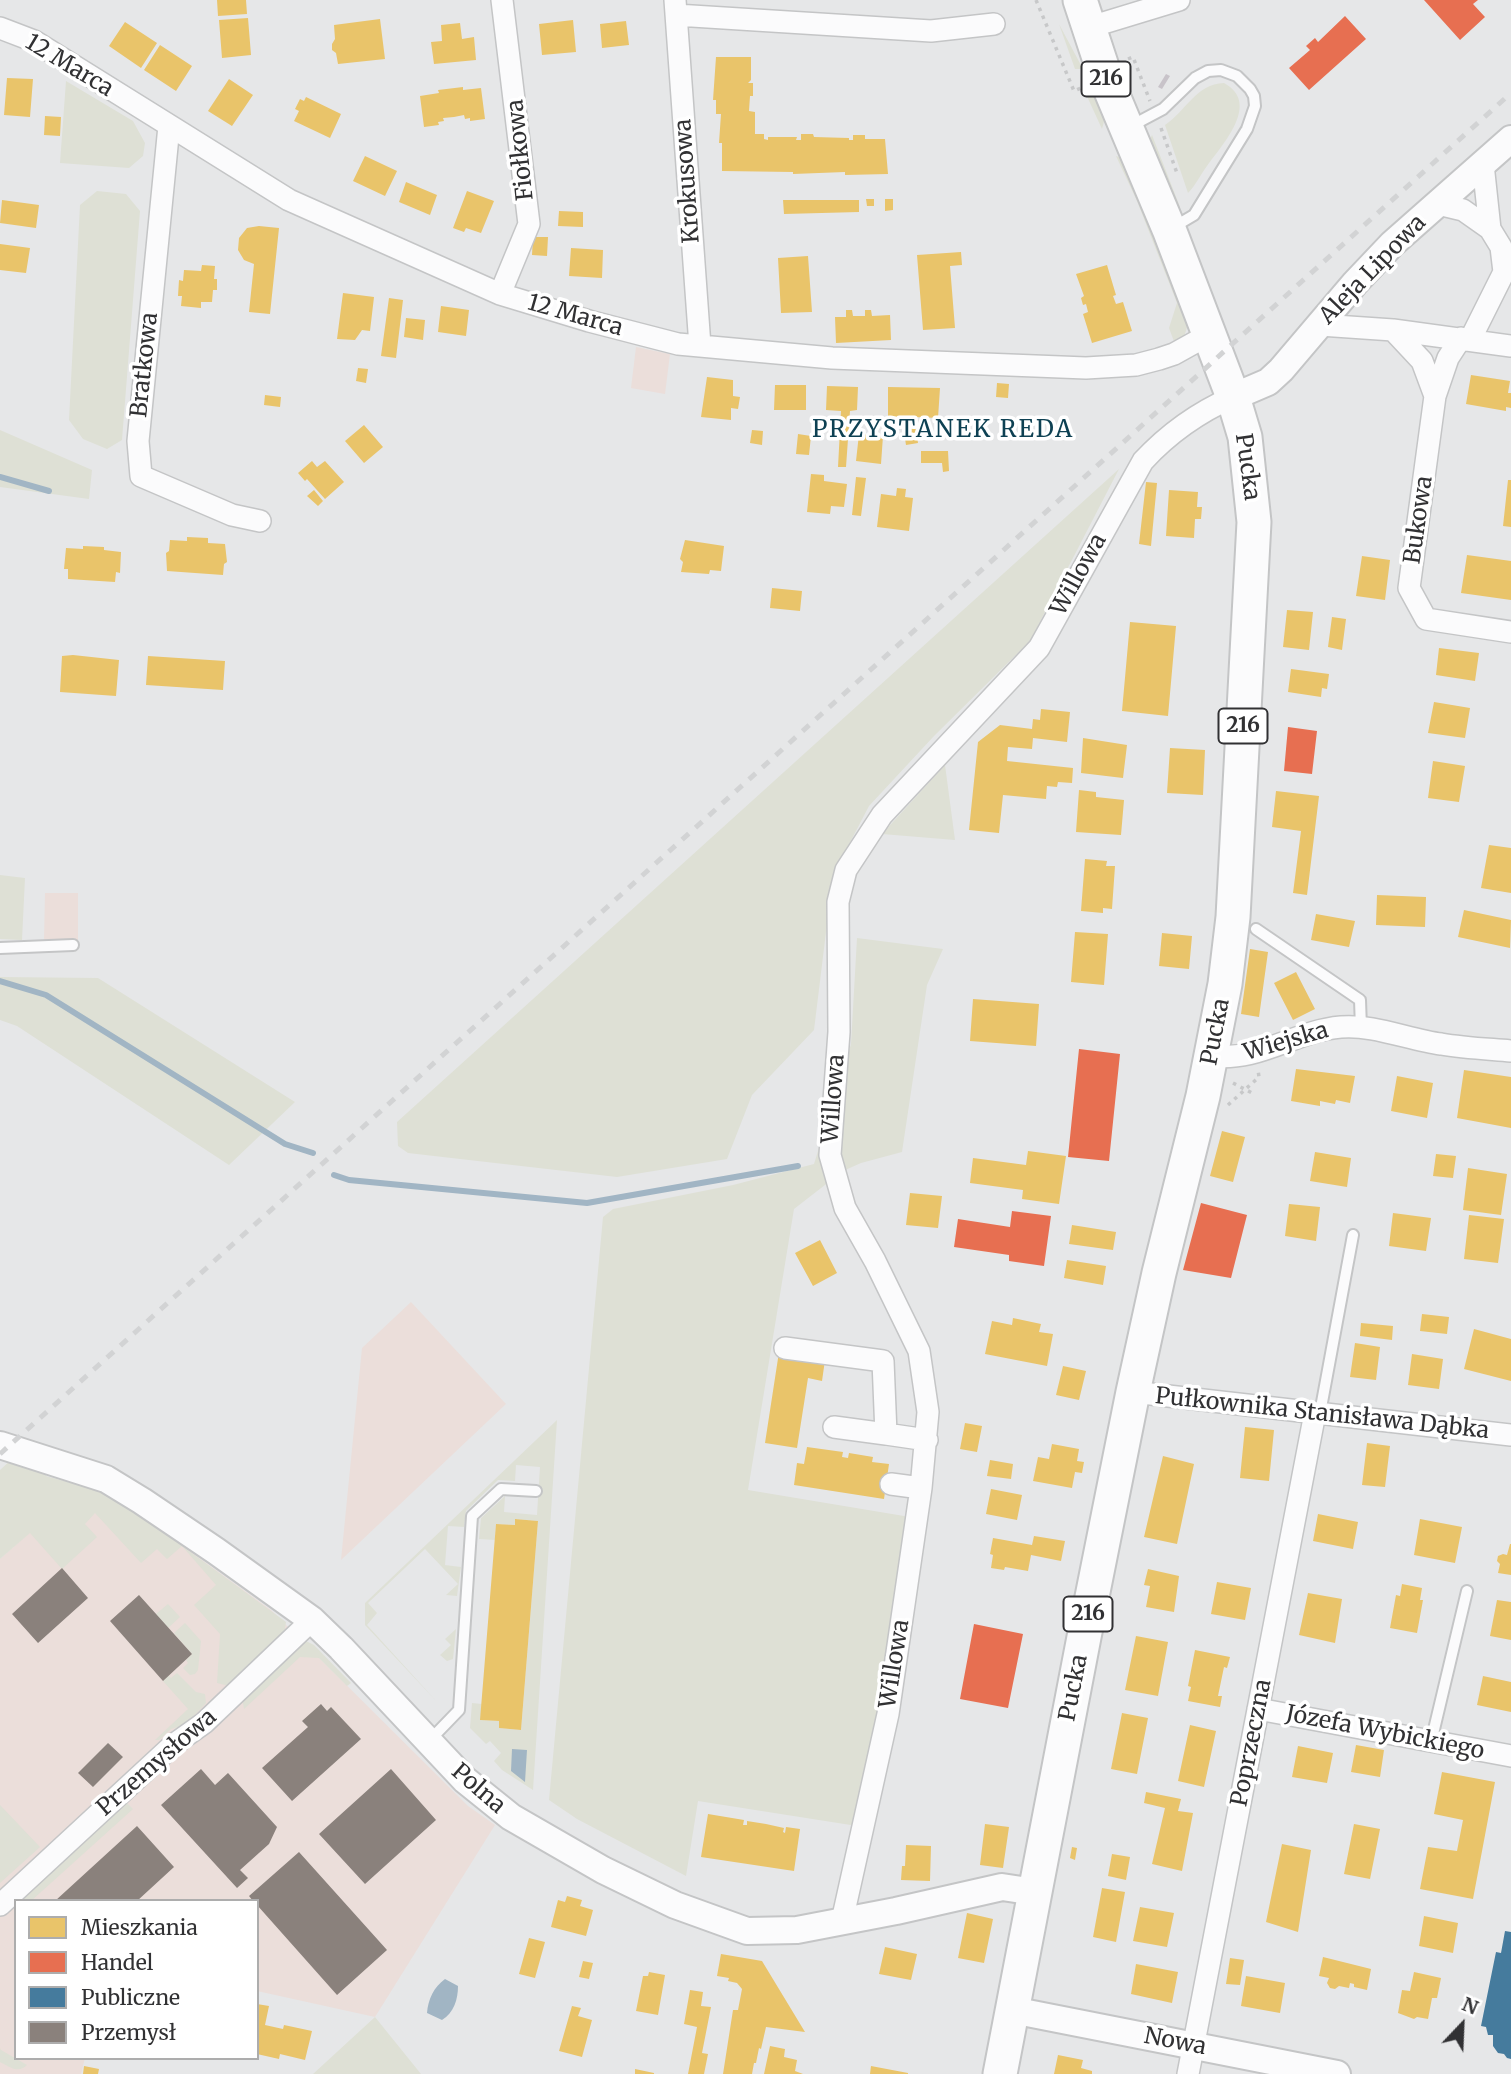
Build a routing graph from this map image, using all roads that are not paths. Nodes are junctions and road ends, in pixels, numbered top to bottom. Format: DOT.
graph roads {
  1 [pos="502,0"];
  2 [pos="1179,0"];
  3 [pos="1150,4"];
  4 [pos="675,8"];
  5 [pos="1084,14"];
  6 [pos="994,24"];
  7 [pos="0,28"];
  8 [pos="169,126"];
  9 [pos="1127,128"];
  10 [pos="1511,139"];
  11 [pos="1483,164"];
  12 [pos="1438,204"];
  13 [pos="1169,229"];
  14 [pos="1490,229"];
  15 [pos="500,294"];
  16 [pos="1320,325"];
  17 [pos="1393,330"];
  18 [pos="1210,334"];
  19 [pos="1466,339"];
  20 [pos="700,346"];
  21 [pos="1511,346"];
  22 [pos="1435,396"];
  23 [pos="1233,397"];
  24 [pos="260,521"];
  25 [pos="1511,632"];
  26 [pos="1256,929"];
  27 [pos="73,945"];
  28 [pos="0,948"];
  29 [pos="1361,1028"];
  30 [pos="1511,1051"];
  31 [pos="1211,1056"];
  32 [pos="1353,1235"];
  33 [pos="785,1348"];
  34 [pos="1133,1392"];
  35 [pos="1317,1413"];
  36 [pos="834,1427"];
  37 [pos="886,1434"];
  38 [pos="1511,1435"];
  39 [pos="927,1440"];
  40 [pos="0,1445"];
  41 [pos="891,1484"];
  42 [pos="921,1488"];
  43 [pos="536,1491"];
  44 [pos="1467,1591"];
  45 [pos="312,1620"];
  46 [pos="1258,1709"];
  47 [pos="428,1742"];
  48 [pos="1431,1742"];
  49 [pos="1511,1756"];
  50 [pos="1035,1892"];
  51 [pos="0,1905"];
  52 [pos="842,1921"];
  53 [pos="1012,2010"];
  54 [pos="1194,2045"];
  55 [pos="1000,2074"];
  56 [pos="1188,2074"];
  57 [pos="1338,2074"];
  1 -- 15 [label="street, Fiołkowa"];
  2 -- 3 [label="street"];
  3 -- 5 [label="street"];
  4 -- 6 [label="street, Krokusowa"];
  4 -- 20 [label="street, Krokusowa"];
  5 -- 9 [label="main road, Pucka / 216"];
  7 -- 8 [label="street, 12 Marca"];
  8 -- 15 [label="street, 12 Marca"];
  8 -- 24 [label="street, Bratkowa"];
  9 -- 13 [label="main road, Pucka / 216"];
  9 -- 13 [label="lane"];
  10 -- 11 [label="street, Aleja Lipowa"];
  11 -- 12 [label="street, Aleja Lipowa"];
  11 -- 14 [label="street, Bukowa"];
  12 -- 14 [label="street"];
  12 -- 16 [label="street, Aleja Lipowa"];
  13 -- 18 [label="main road, Pucka / 216"];
  14 -- 19 [label="street, Bukowa"];
  15 -- 20 [label="street, 12 Marca"];
  16 -- 17 [label="street"];
  16 -- 23 [label="street, Aleja Lipowa"];
  17 -- 19 [label="street"];
  17 -- 22 [label="street"];
  18 -- 20 [label="street, 12 Marca"];
  18 -- 23 [label="main road, Pucka / 216"];
  19 -- 21 [label="street"];
  19 -- 22 [label="street, Bukowa"];
  22 -- 25 [label="street, Bukowa"];
  23 -- 31 [label="main road, Pucka / 216"];
  23 -- 39 [label="street, Willowa"];
  26 -- 29 [label="lane, Wiejska"];
  27 -- 28 [label="lane"];
  29 -- 30 [label="street, Wiejska"];
  29 -- 31 [label="street, Wiejska"];
  31 -- 34 [label="main road, Pucka / 216"];
  32 -- 35 [label="lane"];
  33 -- 37 [label="street"];
  34 -- 35 [label="street, Pułkownika Stanisława Dąbka"];
  34 -- 50 [label="main road, Pucka / 216"];
  35 -- 38 [label="street, Pułkownika Stanisława Dąbka"];
  35 -- 46 [label="street, Poprzeczna"];
  36 -- 37 [label="street"];
  37 -- 39 [label="street"];
  39 -- 42 [label="street, Willowa"];
  40 -- 45 [label="street, Polna"];
  41 -- 42 [label="street"];
  42 -- 52 [label="street, Willowa"];
  43 -- 47 [label="lane"];
  44 -- 48 [label="lane"];
  45 -- 47 [label="street, Polna"];
  45 -- 51 [label="street, Przemysłowa"];
  46 -- 48 [label="street, Józefa Wybickiego"];
  46 -- 54 [label="street, Poprzeczna"];
  47 -- 52 [label="street, Polna"];
  48 -- 49 [label="street, Józefa Wybickiego"];
  50 -- 52 [label="street, Polna"];
  50 -- 53 [label="main road, Pucka / 216"];
  53 -- 54 [label="street, Nowa"];
  53 -- 55 [label="main road, Pucka / 216"];
  54 -- 56 [label="street, Poprzeczna"];
  54 -- 57 [label="street, Nowa"];
}
